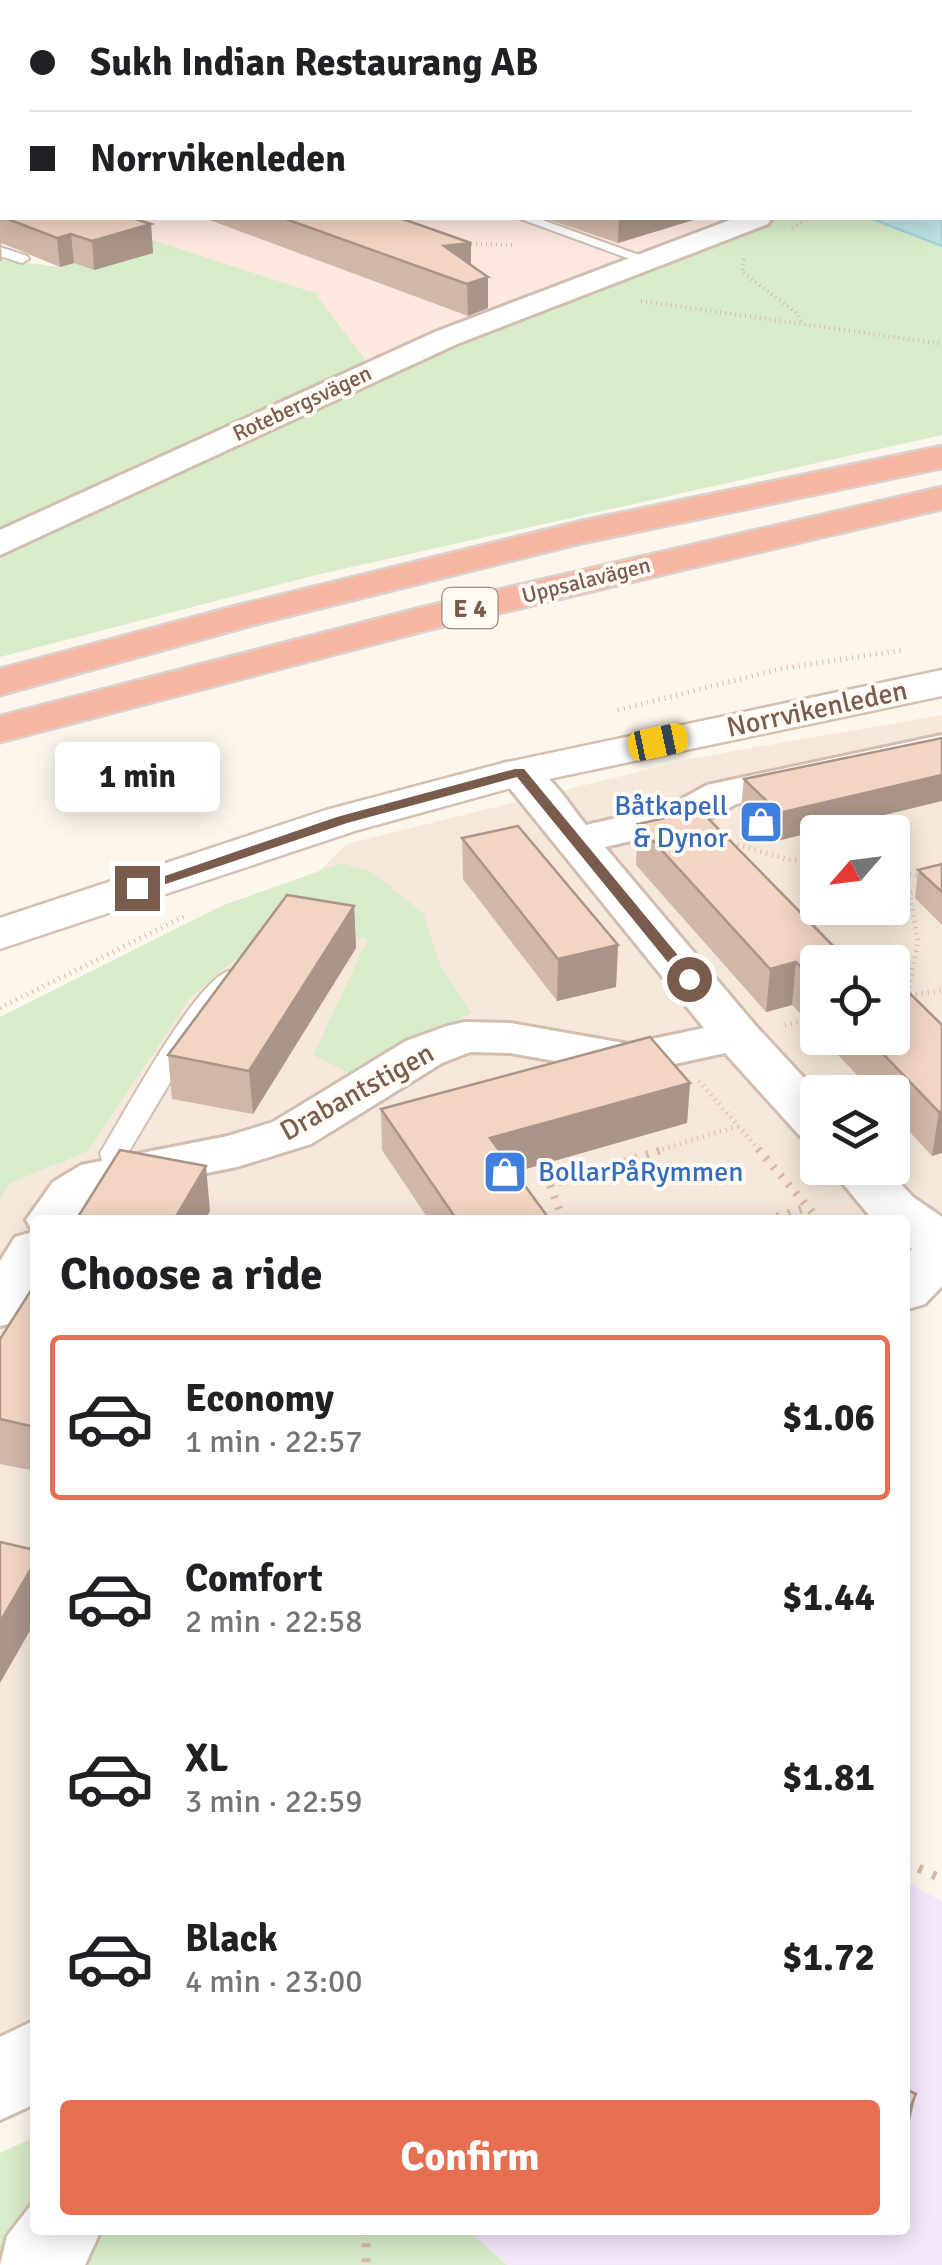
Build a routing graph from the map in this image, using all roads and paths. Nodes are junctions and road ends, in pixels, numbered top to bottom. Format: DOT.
graph roads {
  1 [pos="530,220"];
  2 [pos="806,220"];
  3 [pos="792,228"];
  4 [pos="757,232"];
  5 [pos="466,244"];
  6 [pos="0,251"];
  7 [pos="22,260"];
  8 [pos="646,260"];
  9 [pos="609,273"];
  10 [pos="567,290"];
  11 [pos="802,324"];
  12 [pos="942,344"];
  13 [pos="942,457"];
  14 [pos="942,498"];
  15 [pos="0,544"];
  16 [pos="0,682"];
  17 [pos="942,683"];
  18 [pos="0,730"];
  19 [pos="942,748"];
  20 [pos="520,772"];
  21 [pos="684,816"];
  22 [pos="575,840"];
  23 [pos="800,861"];
  24 [pos="910,875"];
  25 [pos="942,881"];
  26 [pos="190,914"];
  27 [pos="0,934"];
  28 [pos="229,979"];
  29 [pos="910,984"];
  30 [pos="942,990"];
  31 [pos="910,993"];
  32 [pos="0,1008"];
  33 [pos="737,1036"];
  34 [pos="800,1105"];
  35 [pos="738,1126"];
  36 [pos="116,1172"];
  37 [pos="872,1185"];
  38 [pos="808,1207"];
  39 [pos="56,1215"];
  40 [pos="561,1215"];
  41 [pos="782,1215"];
  42 [pos="897,1215"];
  43 [pos="910,1238"];
  44 [pos="30,1258"];
  45 [pos="926,1267"];
  46 [pos="0,1308"];
  47 [pos="910,1864"];
  48 [pos="942,1879"];
  49 [pos="30,2060"];
  50 [pos="0,2084"];
  51 [pos="57,2235"];
  52 [pos="366,2235"];
  53 [pos="37,2265"];
  54 [pos="366,2265"];
  1 -- 8 [label="lane"];
  2 -- 3 [label="path"];
  4 -- 8 [label="street, Rotebergsvägen"];
  4 -- 11 [label="path"];
  5 -- 9 [label="path"];
  6 -- 7 [label="lane"];
  8 -- 9 [label="street, Rotebergsvägen"];
  9 -- 10 [label="street, Rotebergsvägen"];
  10 -- 11 [label="path"];
  10 -- 15 [label="street, Rotebergsvägen"];
  11 -- 12 [label="path"];
  13 -- 16 [label="highway, Uppsalavägen / E 4"];
  14 -- 18 [label="highway, Uppsalavägen / E 4"];
  17 -- 20 [label="main road, Norrvikenleden"];
  19 -- 21 [label="street"];
  20 -- 22 [label="street"];
  20 -- 27 [label="main road, Norrvikenleden"];
  21 -- 22 [label="street"];
  21 -- 23 [label="path"];
  22 -- 33 [label="street"];
  24 -- 25 [label="path"];
  25 -- 29 [label="path"];
  26 -- 32 [label="path"];
  28 -- 36 [label="lane"];
  30 -- 31 [label="path"];
  33 -- 34 [label="street"];
  33 -- 36 [label="street, Drabantstigen"];
  35 -- 40 [label="path"];
  36 -- 39 [label="street, Drabantstigen"];
  37 -- 42 [label="street"];
  38 -- 41 [label="path"];
  43 -- 45 [label="street"];
  44 -- 46 [label="street"];
  47 -- 48 [label="path"];
  49 -- 50 [label="street"];
  51 -- 53 [label="street"];
  52 -- 54 [label="path"];
}
